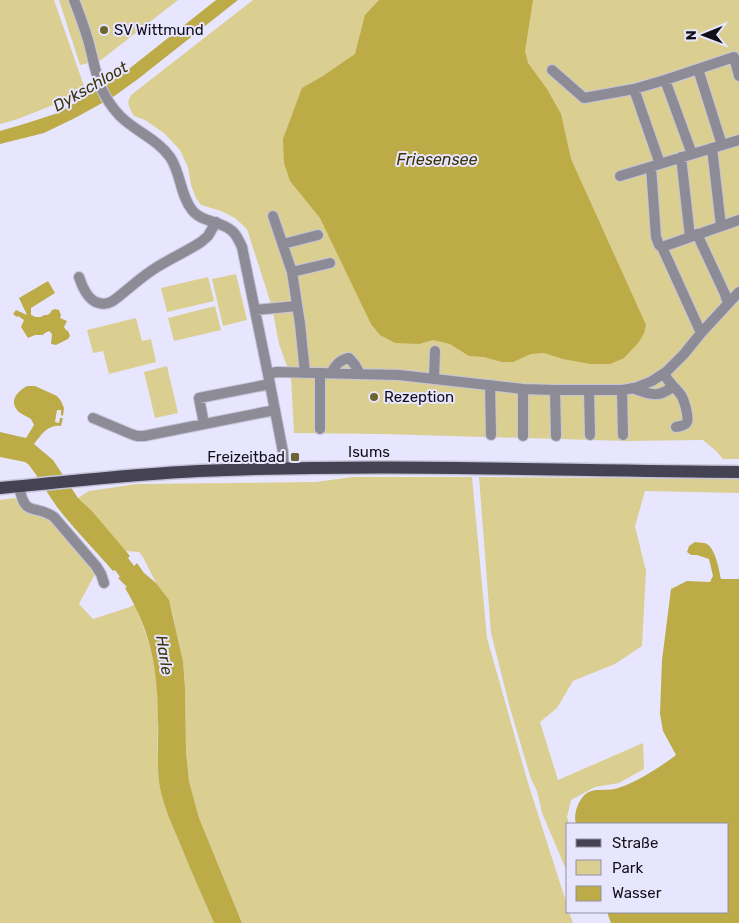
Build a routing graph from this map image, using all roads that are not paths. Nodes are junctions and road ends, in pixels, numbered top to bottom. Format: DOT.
graph roads {
  1 [pos="74,0"];
  2 [pos="698,69"];
  3 [pos="552,70"];
  4 [pos="739,76"];
  5 [pos="665,80"];
  6 [pos="634,89"];
  7 [pos="739,140"];
  8 [pos="717,146"];
  9 [pos="692,154"];
  10 [pos="681,157"];
  11 [pos="656,165"];
  12 [pos="620,176"];
  13 [pos="273,216"];
  14 [pos="739,220"];
  15 [pos="216,222"];
  16 [pos="721,226"];
  17 [pos="318,235"];
  18 [pos="694,236"];
  19 [pos="283,244"];
  20 [pos="662,247"];
  21 [pos="330,263"];
  22 [pos="292,272"];
  23 [pos="79,276"];
  24 [pos="739,292"];
  25 [pos="728,304"];
  26 [pos="297,306"];
  27 [pos="255,310"];
  28 [pos="701,333"];
  29 [pos="435,351"];
  30 [pos="305,373"];
  31 [pos="326,373"];
  32 [pos="664,373"];
  33 [pos="360,374"];
  34 [pos="269,379"];
  35 [pos="434,379"];
  36 [pos="490,385"];
  37 [pos="673,386"];
  38 [pos="523,389"];
  39 [pos="627,389"];
  40 [pos="555,390"];
  41 [pos="589,390"];
  42 [pos="275,410"];
  43 [pos="93,418"];
  44 [pos="204,424"];
  45 [pos="676,427"];
  46 [pos="320,429"];
  47 [pos="490,435"];
  48 [pos="590,435"];
  49 [pos="622,435"];
  50 [pos="523,436"];
  51 [pos="556,436"];
  52 [pos="284,469"];
  53 [pos="739,472"];
  54 [pos="24,485"];
  55 [pos="0,488"];
  56 [pos="104,583"];
  1 -- 15 [label="lane"];
  2 -- 4 [label="lane"];
  2 -- 5 [label="lane"];
  2 -- 8 [label="lane"];
  3 -- 6 [label="lane"];
  5 -- 6 [label="lane"];
  5 -- 9 [label="lane"];
  6 -- 11 [label="lane"];
  7 -- 8 [label="lane"];
  8 -- 9 [label="lane"];
  8 -- 16 [label="lane"];
  9 -- 10 [label="lane"];
  10 -- 11 [label="lane"];
  10 -- 18 [label="lane"];
  11 -- 12 [label="lane"];
  11 -- 20 [label="lane"];
  13 -- 19 [label="lane"];
  14 -- 16 [label="lane"];
  15 -- 23 [label="lane"];
  15 -- 27 [label="lane"];
  16 -- 18 [label="lane"];
  17 -- 19 [label="lane"];
  18 -- 20 [label="lane"];
  18 -- 25 [label="lane"];
  19 -- 22 [label="lane"];
  20 -- 28 [label="lane"];
  21 -- 22 [label="lane"];
  22 -- 26 [label="lane"];
  24 -- 25 [label="lane"];
  25 -- 28 [label="lane"];
  26 -- 27 [label="lane"];
  26 -- 30 [label="lane"];
  27 -- 34 [label="lane"];
  28 -- 32 [label="lane"];
  29 -- 35 [label="lane"];
  30 -- 31 [label="lane"];
  30 -- 34 [label="lane"];
  31 -- 33 [label="lane"];
  31 -- 33 [label="lane"];
  31 -- 46 [label="lane"];
  32 -- 37 [label="lane"];
  32 -- 39 [label="lane"];
  33 -- 35 [label="lane"];
  34 -- 42 [label="lane"];
  34 -- 44 [label="lane"];
  35 -- 36 [label="lane"];
  36 -- 38 [label="lane"];
  36 -- 47 [label="lane"];
  37 -- 39 [label="lane"];
  37 -- 45 [label="lane"];
  38 -- 40 [label="lane"];
  38 -- 50 [label="lane"];
  39 -- 41 [label="lane"];
  39 -- 49 [label="lane"];
  40 -- 41 [label="lane"];
  40 -- 51 [label="lane"];
  41 -- 48 [label="lane"];
  42 -- 44 [label="lane"];
  42 -- 52 [label="lane"];
  43 -- 44 [label="lane"];
  52 -- 53 [label="main road, Isums"];
  52 -- 54 [label="main road, Isums"];
  54 -- 55 [label="main road, Isums"];
  54 -- 56 [label="lane"];
}
